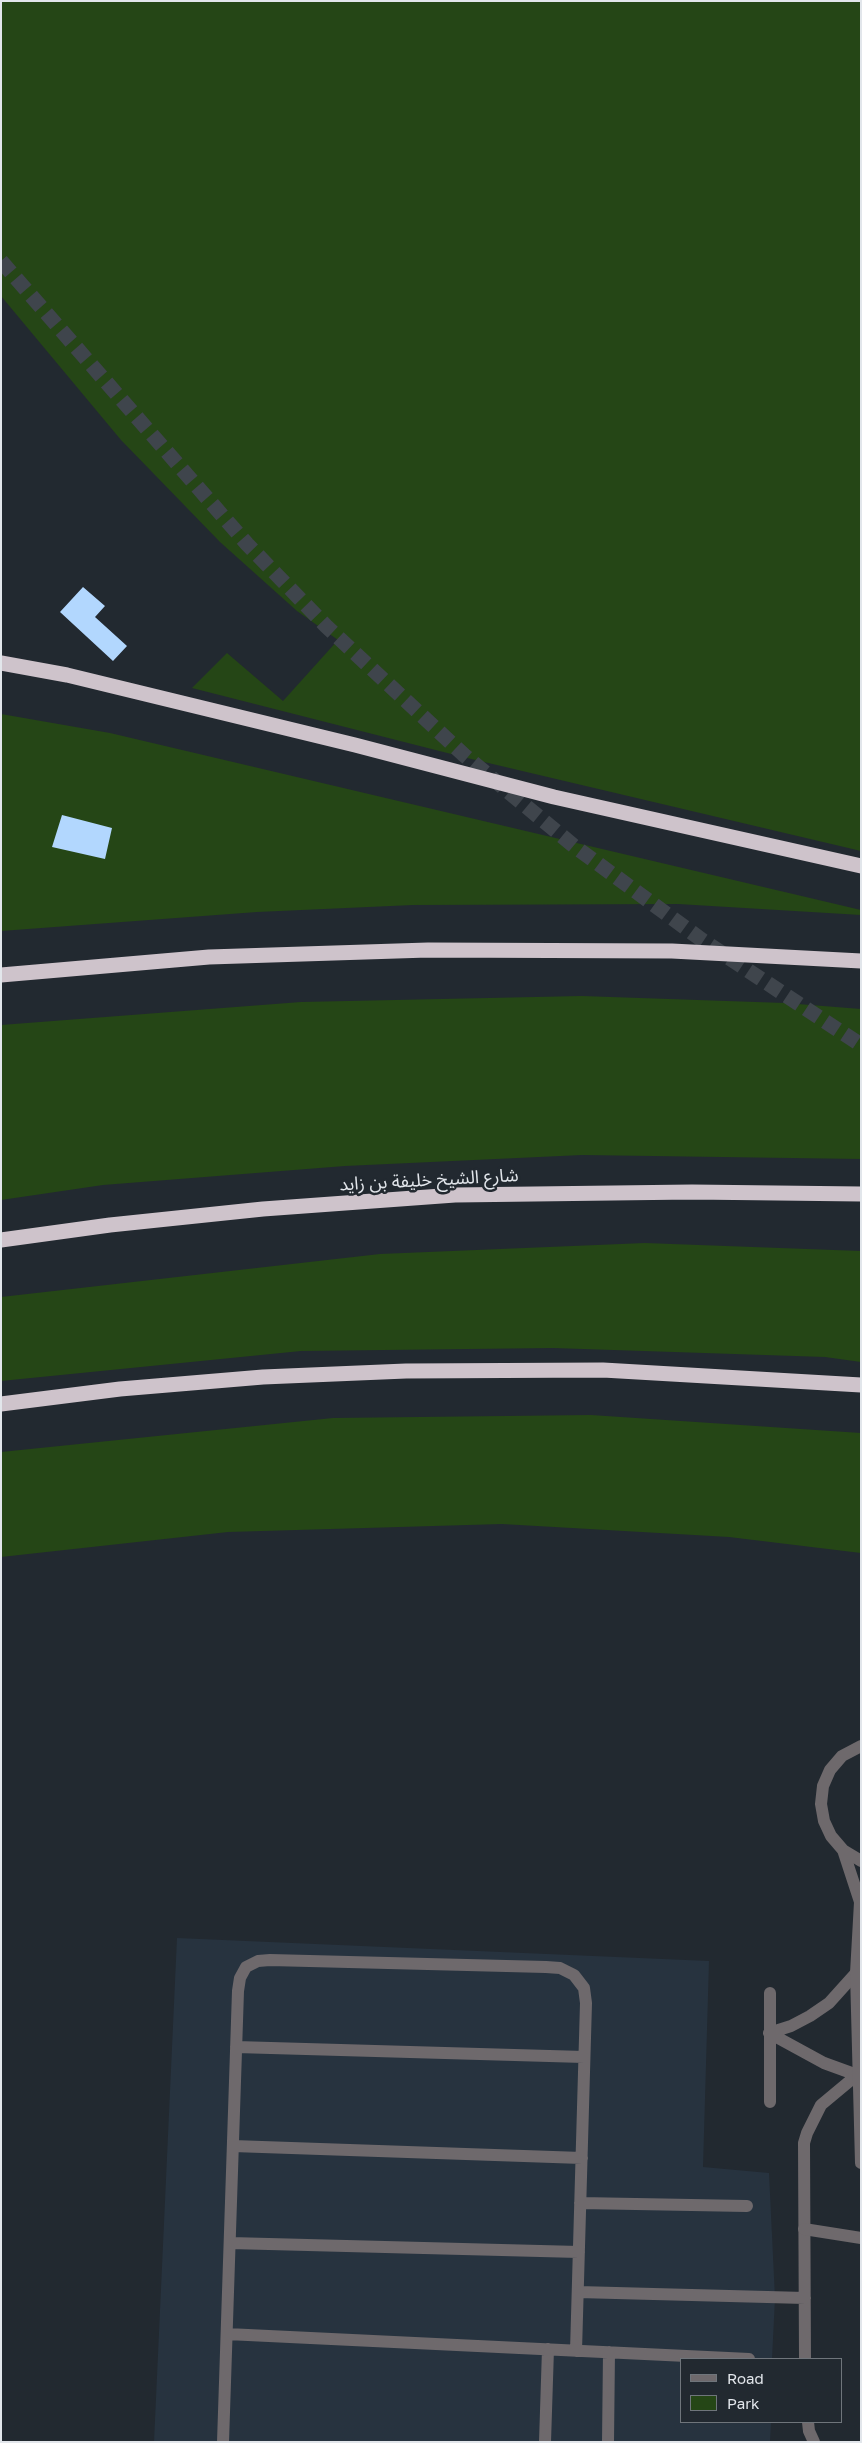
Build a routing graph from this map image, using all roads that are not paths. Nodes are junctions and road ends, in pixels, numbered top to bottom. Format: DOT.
graph roads {
  1 [pos="1,663"];
  2 [pos="861,866"];
  3 [pos="861,961"];
  4 [pos="1,975"];
  5 [pos="861,1194"];
  6 [pos="1,1240"];
  7 [pos="861,1385"];
  8 [pos="1,1404"];
  9 [pos="861,1746"];
  10 [pos="843,1850"];
  11 [pos="861,1861"];
  12 [pos="856,1973"];
  13 [pos="770,1993"];
  14 [pos="769,2032"];
  15 [pos="236,2047"];
  16 [pos="584,2057"];
  17 [pos="858,2075"];
  18 [pos="770,2102"];
  19 [pos="233,2146"];
  20 [pos="582,2158"];
  21 [pos="861,2163"];
  22 [pos="580,2203"];
  23 [pos="748,2206"];
  24 [pos="804,2229"];
  25 [pos="861,2238"];
  26 [pos="230,2243"];
  27 [pos="579,2252"];
  28 [pos="578,2292"];
  29 [pos="806,2298"];
  30 [pos="227,2334"];
  31 [pos="548,2349"];
  32 [pos="576,2351"];
  33 [pos="609,2352"];
  34 [pos="729,2358"];
  35 [pos="806,2358"];
  36 [pos="808,2423"];
  37 [pos="223,2442"];
  38 [pos="545,2442"];
  39 [pos="608,2442"];
  40 [pos="814,2442"];
  1 -- 2 [label="highway"];
  3 -- 4 [label="highway"];
  5 -- 6 [label="highway, شارع الشيخ خليفة بن زايد"];
  7 -- 8 [label="highway"];
  9 -- 10 [label="street"];
  10 -- 11 [label="street"];
  10 -- 12 [label="street"];
  12 -- 14 [label="street"];
  12 -- 17 [label="street"];
  13 -- 14 [label="street"];
  14 -- 17 [label="street"];
  14 -- 18 [label="street"];
  15 -- 16 [label="street"];
  15 -- 16 [label="street"];
  15 -- 19 [label="street"];
  16 -- 20 [label="street"];
  17 -- 21 [label="street"];
  17 -- 24 [label="street"];
  19 -- 20 [label="street"];
  19 -- 26 [label="street"];
  20 -- 22 [label="street"];
  22 -- 23 [label="street"];
  22 -- 27 [label="street"];
  24 -- 25 [label="street"];
  24 -- 29 [label="street"];
  26 -- 27 [label="street"];
  26 -- 30 [label="street"];
  27 -- 28 [label="street"];
  28 -- 29 [label="street"];
  28 -- 32 [label="street"];
  29 -- 35 [label="street"];
  30 -- 31 [label="street"];
  30 -- 37 [label="street"];
  31 -- 32 [label="street"];
  31 -- 38 [label="street"];
  32 -- 33 [label="street"];
  33 -- 34 [label="street"];
  33 -- 39 [label="street"];
  36 -- 40 [label="street"];
}
